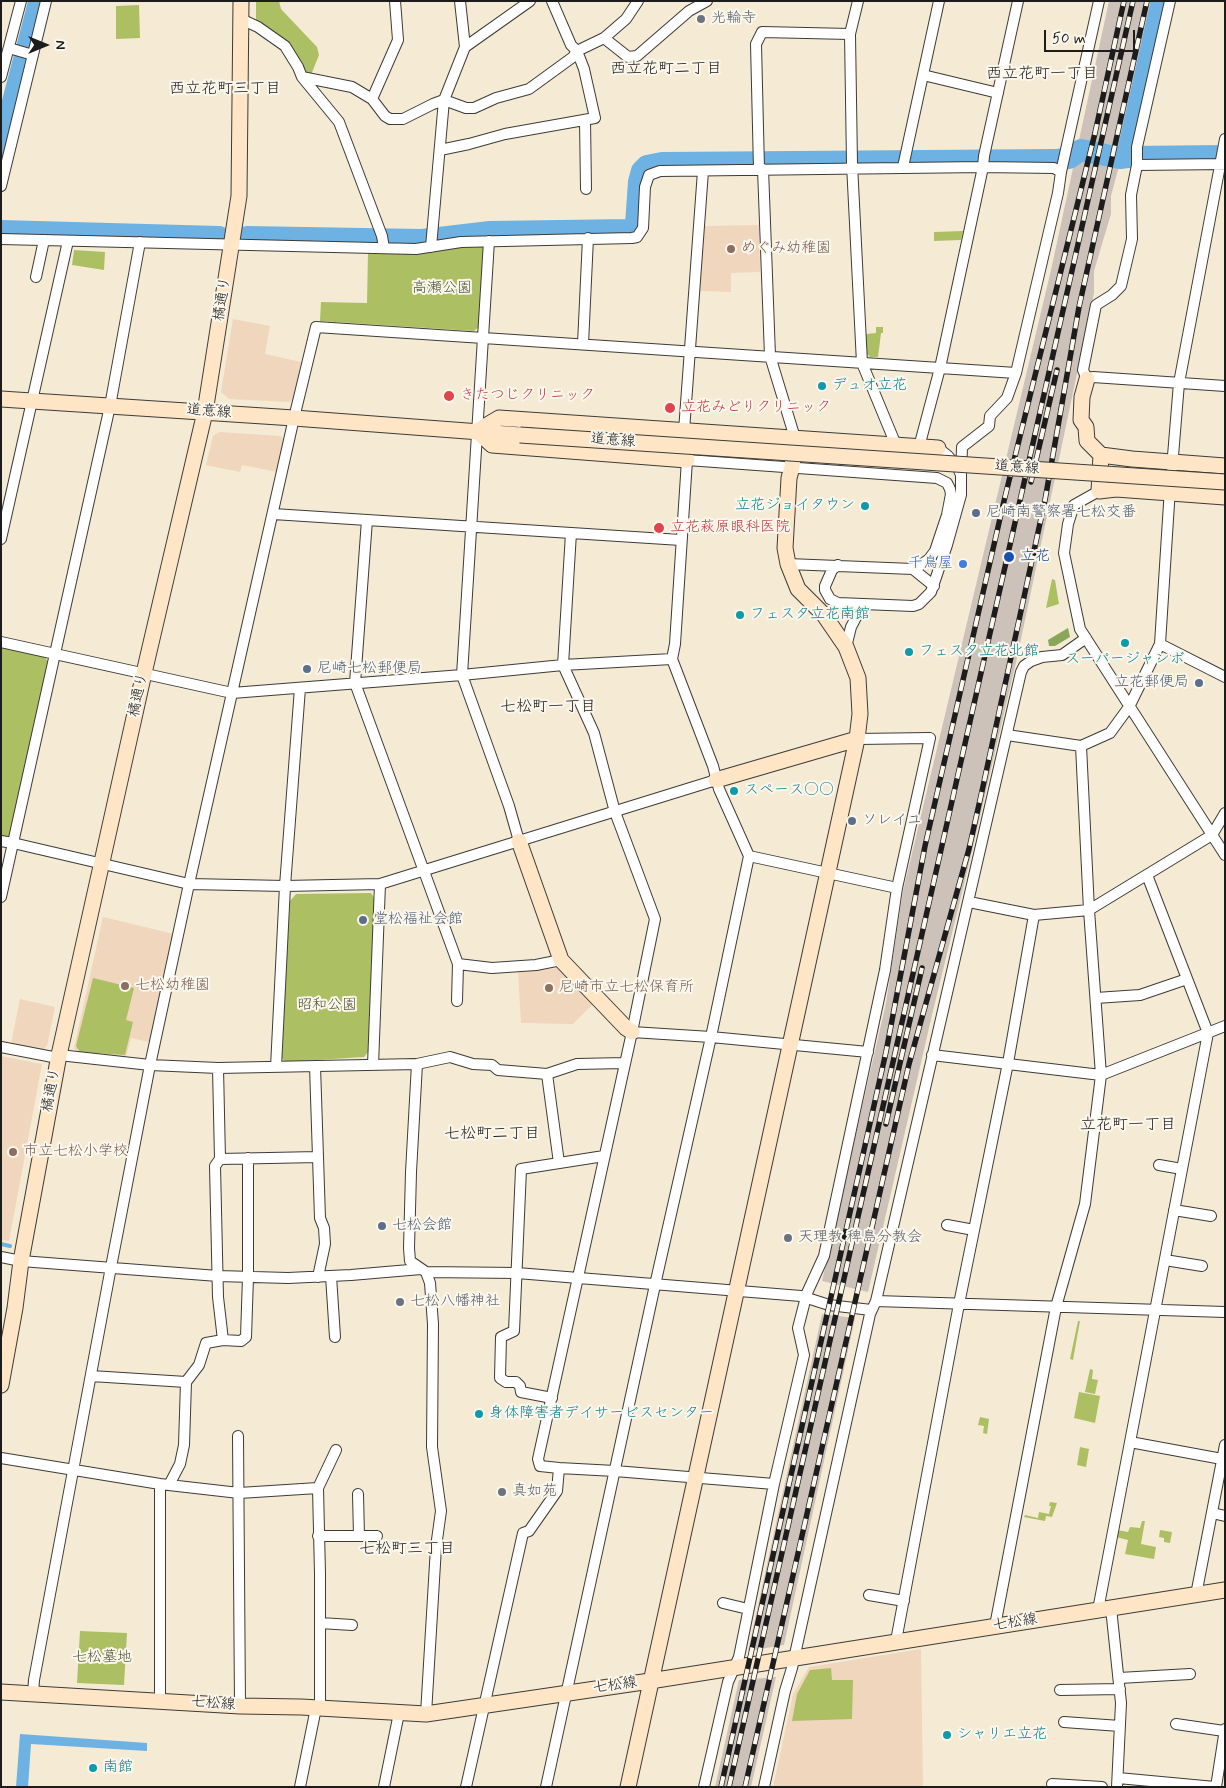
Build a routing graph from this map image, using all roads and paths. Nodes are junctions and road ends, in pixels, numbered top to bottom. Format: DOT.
graph roads {
  1 [pos="22,1"];
  2 [pos="46,1"];
  3 [pos="241,1"];
  4 [pos="395,1"];
  5 [pos="460,1"];
  6 [pos="552,1"];
  7 [pos="638,1"];
  8 [pos="707,1"];
  9 [pos="858,1"];
  10 [pos="939,1"];
  11 [pos="1018,1"];
  12 [pos="1099,1"];
  13 [pos="1170,1"];
  14 [pos="525,3"];
  15 [pos="241,19"];
  16 [pos="850,34"];
  17 [pos="604,38"];
  18 [pos="8,47"];
  19 [pos="465,47"];
  20 [pos="576,51"];
  21 [pos="32,55"];
  22 [pos="923,75"];
  23 [pos="1,77"];
  24 [pos="302,77"];
  25 [pos="998,93"];
  26 [pos="372,99"];
  27 [pos="444,100"];
  28 [pos="585,120"];
  29 [pos="1225,139"];
  30 [pos="440,150"];
  31 [pos="1137,160"];
  32 [pos="1222,160"];
  33 [pos="983,162"];
  34 [pos="852,163"];
  35 [pos="904,163"];
  36 [pos="760,165"];
  37 [pos="703,171"];
  38 [pos="1061,172"];
  39 [pos="1,186"];
  40 [pos="586,189"];
  41 [pos="588,238"];
  42 [pos="1,239"];
  43 [pos="44,240"];
  44 [pos="68,241"];
  45 [pos="489,241"];
  46 [pos="140,242"];
  47 [pos="432,242"];
  48 [pos="383,243"];
  49 [pos="232,244"];
  50 [pos="36,278"];
  51 [pos="483,337"];
  52 [pos="583,344"];
  53 [pos="691,351"];
  54 [pos="770,356"];
  55 [pos="862,362"];
  56 [pos="940,368"];
  57 [pos="1016,373"];
  58 [pos="1087,379"];
  59 [pos="1179,383"];
  60 [pos="1225,386"];
  61 [pos="1,399"];
  62 [pos="32,401"];
  63 [pos="110,406"];
  64 [pos="205,412"];
  65 [pos="294,418"];
  66 [pos="477,431"];
  67 [pos="684,431"];
  68 [pos="795,438"];
  69 [pos="896,445"];
  70 [pos="919,447"];
  71 [pos="938,448"];
  72 [pos="1101,456"];
  73 [pos="687,460"];
  74 [pos="1172,462"];
  75 [pos="1225,466"];
  76 [pos="792,467"];
  77 [pos="895,475"];
  78 [pos="961,475"];
  79 [pos="1225,482"];
  80 [pos="1099,491"];
  81 [pos="1170,493"];
  82 [pos="1225,497"];
  83 [pos="273,514"];
  84 [pos="366,520"];
  85 [pos="471,526"];
  86 [pos="571,533"];
  87 [pos="1,539"];
  88 [pos="681,540"];
  89 [pos="788,564"];
  90 [pos="838,566"];
  91 [pos="913,569"];
  92 [pos="934,586"];
  93 [pos="863,604"];
  94 [pos="1086,638"];
  95 [pos="1,642"];
  96 [pos="1160,644"];
  97 [pos="846,647"];
  98 [pos="55,654"];
  99 [pos="672,659"];
  100 [pos="563,665"];
  101 [pos="144,674"];
  102 [pos="462,675"];
  103 [pos="1225,677"];
  104 [pos="355,683"];
  105 [pos="300,688"];
  106 [pos="232,693"];
  107 [pos="1129,707"];
  108 [pos="1007,735"];
  109 [pos="857,739"];
  110 [pos="1081,746"];
  111 [pos="716,780"];
  112 [pos="615,812"];
  113 [pos="1225,813"];
  114 [pos="1212,836"];
  115 [pos="1,841"];
  116 [pos="519,842"];
  117 [pos="13,843"];
  118 [pos="1225,855"];
  119 [pos="749,856"];
  120 [pos="102,863"];
  121 [pos="423,871"];
  122 [pos="827,873"];
  123 [pos="1147,875"];
  124 [pos="189,884"];
  125 [pos="380,884"];
  126 [pos="285,886"];
  127 [pos="897,888"];
  128 [pos="1,897"];
  129 [pos="969,902"];
  130 [pos="1090,910"];
  131 [pos="1034,914"];
  132 [pos="561,960"];
  133 [pos="458,964"];
  134 [pos="1187,979"];
  135 [pos="1096,998"];
  136 [pos="457,1001"];
  137 [pos="1225,1026"];
  138 [pos="632,1032"];
  139 [pos="1208,1033"];
  140 [pos="711,1037"];
  141 [pos="790,1045"];
  142 [pos="1,1047"];
  143 [pos="868,1052"];
  144 [pos="932,1055"];
  145 [pos="58,1056"];
  146 [pos="625,1063"];
  147 [pos="1008,1063"];
  148 [pos="417,1064"];
  149 [pos="150,1065"];
  150 [pos="373,1065"];
  151 [pos="315,1066"];
  152 [pos="276,1067"];
  153 [pos="218,1068"];
  154 [pos="547,1074"];
  155 [pos="1101,1075"];
  156 [pos="604,1156"];
  157 [pos="318,1157"];
  158 [pos="248,1158"];
  159 [pos="220,1159"];
  160 [pos="559,1164"];
  161 [pos="1159,1165"];
  162 [pos="1182,1169"];
  163 [pos="1174,1210"];
  164 [pos="1211,1216"];
  165 [pos="947,1226"];
  166 [pos="974,1230"];
  167 [pos="1,1257"];
  168 [pos="1165,1260"];
  169 [pos="21,1261"];
  170 [pos="1202,1266"];
  171 [pos="111,1267"];
  172 [pos="424,1270"];
  173 [pos="517,1273"];
  174 [pos="218,1276"];
  175 [pos="331,1276"];
  176 [pos="248,1277"];
  177 [pos="318,1277"];
  178 [pos="578,1278"];
  179 [pos="655,1285"];
  180 [pos="735,1291"];
  181 [pos="806,1298"];
  182 [pos="959,1304"];
  183 [pos="873,1306"];
  184 [pos="1056,1307"];
  185 [pos="1155,1310"];
  186 [pos="1225,1312"];
  187 [pos="335,1337"];
  188 [pos="223,1340"];
  189 [pos="91,1376"];
  190 [pos="186,1382"];
  191 [pos="1,1385"];
  192 [pos="552,1398"];
  193 [pos="238,1436"];
  194 [pos="1130,1442"];
  195 [pos="1225,1445"];
  196 [pos="336,1450"];
  197 [pos="1,1458"];
  198 [pos="1222,1459"];
  199 [pos="559,1468"];
  200 [pos="74,1471"];
  201 [pos="615,1471"];
  202 [pos="695,1478"];
  203 [pos="164,1484"];
  204 [pos="774,1484"];
  205 [pos="318,1488"];
  206 [pos="239,1493"];
  207 [pos="358,1494"];
  208 [pos="1212,1513"];
  209 [pos="1225,1516"];
  210 [pos="318,1536"];
  211 [pos="359,1536"];
  212 [pos="377,1536"];
  213 [pos="1225,1590"];
  214 [pos="869,1595"];
  215 [pos="1196,1595"];
  216 [pos="904,1601"];
  217 [pos="723,1603"];
  218 [pos="748,1609"];
  219 [pos="1104,1609"];
  220 [pos="320,1623"];
  221 [pos="352,1625"];
  222 [pos="995,1626"];
  223 [pos="896,1641"];
  224 [pos="794,1657"];
  225 [pos="735,1667"];
  226 [pos="1190,1674"];
  227 [pos="1119,1678"];
  228 [pos="650,1681"];
  229 [pos="1120,1689"];
  230 [pos="1060,1690"];
  231 [pos="1,1692"];
  232 [pos="33,1694"];
  233 [pos="566,1694"];
  234 [pos="160,1700"];
  235 [pos="240,1706"];
  236 [pos="484,1706"];
  237 [pos="318,1708"];
  238 [pos="399,1713"];
  239 [pos="426,1714"];
  240 [pos="1064,1722"];
  241 [pos="1176,1724"];
  242 [pos="1120,1726"];
  243 [pos="1225,1730"];
  244 [pos="1118,1782"];
  245 [pos="1052,1784"];
  246 [pos="1225,1786"];
  247 [pos="300,1787"];
  248 [pos="384,1787"];
  249 [pos="466,1787"];
  250 [pos="546,1787"];
  251 [pos="628,1787"];
  252 [pos="704,1787"];
  253 [pos="764,1787"];
  254 [pos="1102,1787"];
  255 [pos="1216,1787"];
  1 -- 18 [label="street"];
  2 -- 21 [label="street"];
  3 -- 15 [label="street, 橘通り"];
  4 -- 26 [label="street"];
  5 -- 19 [label="street"];
  6 -- 20 [label="street"];
  7 -- 17 [label="street"];
  8 -- 17 [label="street"];
  9 -- 16 [label="street"];
  10 -- 22 [label="street"];
  11 -- 25 [label="street"];
  12 -- 38 [label="street"];
  13 -- 31 [label="street"];
  14 -- 19 [label="street"];
  15 -- 24 [label="street"];
  15 -- 49 [label="street, 橘通り"];
  16 -- 34 [label="street"];
  16 -- 36 [label="street"];
  17 -- 20 [label="street"];
  18 -- 21 [label="street"];
  18 -- 23 [label="street"];
  19 -- 27 [label="street"];
  20 -- 27 [label="street"];
  20 -- 28 [label="street"];
  21 -- 39 [label="street"];
  22 -- 25 [label="street"];
  22 -- 35 [label="street"];
  24 -- 26 [label="street"];
  24 -- 48 [label="street"];
  25 -- 33 [label="street"];
  26 -- 27 [label="street"];
  27 -- 30 [label="street"];
  28 -- 30 [label="street"];
  28 -- 40 [label="street"];
  29 -- 32 [label="street"];
  30 -- 47 [label="street"];
  31 -- 32 [label="street"];
  31 -- 58 [label="street"];
  32 -- 59 [label="street"];
  33 -- 35 [label="street"];
  33 -- 38 [label="street"];
  33 -- 56 [label="street"];
  34 -- 35 [label="street"];
  34 -- 36 [label="street"];
  34 -- 55 [label="street"];
  36 -- 37 [label="street"];
  36 -- 54 [label="street"];
  37 -- 41 [label="street"];
  37 -- 53 [label="street"];
  38 -- 57 [label="street"];
  41 -- 45 [label="street"];
  41 -- 52 [label="street"];
  42 -- 43 [label="street"];
  43 -- 44 [label="street"];
  43 -- 50 [label="street"];
  44 -- 46 [label="street"];
  44 -- 62 [label="street"];
  45 -- 47 [label="street"];
  45 -- 51 [label="street"];
  46 -- 49 [label="street"];
  46 -- 63 [label="street"];
  47 -- 48 [label="street"];
  48 -- 49 [label="street"];
  49 -- 64 [label="street, 橘通り"];
  51 -- 52 [label="street"];
  51 -- 65 [label="street"];
  51 -- 66 [label="street"];
  52 -- 53 [label="street"];
  53 -- 54 [label="street"];
  53 -- 67 [label="street"];
  54 -- 55 [label="street"];
  54 -- 68 [label="street"];
  55 -- 56 [label="street"];
  55 -- 69 [label="street"];
  56 -- 57 [label="street"];
  56 -- 70 [label="street"];
  57 -- 78 [label="street"];
  58 -- 59 [label="street"];
  58 -- 72 [label="street"];
  59 -- 60 [label="street"];
  59 -- 74 [label="street"];
  61 -- 62 [label="street, 道意線"];
  62 -- 63 [label="street, 道意線"];
  62 -- 87 [label="street"];
  63 -- 64 [label="street, 道意線"];
  63 -- 98 [label="street"];
  64 -- 65 [label="street, 道意線"];
  64 -- 101 [label="street, 橘通り"];
  65 -- 66 [label="street, 道意線"];
  65 -- 83 [label="street"];
  66 -- 67 [label="street"];
  66 -- 73 [label="street"];
  66 -- 79 [label="street, 道意線, bridge"];
  66 -- 85 [label="street"];
  67 -- 68 [label="street"];
  68 -- 69 [label="street"];
  68 -- 76 [label="street"];
  69 -- 70 [label="street"];
  69 -- 77 [label="street"];
  70 -- 71 [label="street"];
  71 -- 78 [label="street"];
  72 -- 74 [label="street"];
  72 -- 80 [label="street"];
  73 -- 76 [label="street"];
  73 -- 88 [label="street"];
  74 -- 75 [label="street"];
  74 -- 81 [label="street"];
  76 -- 77 [label="street"];
  76 -- 89 [label="street"];
  77 -- 91 [label="street"];
  78 -- 92 [label="street"];
  80 -- 81 [label="street"];
  80 -- 94 [label="street"];
  81 -- 82 [label="street"];
  81 -- 96 [label="street"];
  83 -- 84 [label="street"];
  83 -- 106 [label="street"];
  84 -- 85 [label="street"];
  84 -- 104 [label="street"];
  85 -- 86 [label="street"];
  85 -- 102 [label="street"];
  86 -- 88 [label="street"];
  86 -- 100 [label="street"];
  88 -- 99 [label="street"];
  89 -- 90 [label="street"];
  89 -- 97 [label="street"];
  90 -- 91 [label="street"];
  90 -- 93 [label="street"];
  91 -- 92 [label="street"];
  92 -- 93 [label="street"];
  93 -- 97 [label="street"];
  94 -- 107 [label="street"];
  94 -- 108 [label="street"];
  95 -- 98 [label="street"];
  96 -- 103 [label="street"];
  96 -- 107 [label="street"];
  97 -- 109 [label="street"];
  98 -- 101 [label="street"];
  98 -- 117 [label="street"];
  99 -- 100 [label="street"];
  99 -- 111 [label="street"];
  100 -- 102 [label="street"];
  100 -- 112 [label="street"];
  101 -- 106 [label="street"];
  101 -- 120 [label="street, 橘通り"];
  102 -- 104 [label="street"];
  102 -- 116 [label="street"];
  104 -- 105 [label="street"];
  104 -- 121 [label="street"];
  105 -- 106 [label="street"];
  105 -- 126 [label="street"];
  106 -- 124 [label="street"];
  107 -- 110 [label="street"];
  107 -- 114 [label="street"];
  108 -- 110 [label="street"];
  108 -- 129 [label="street"];
  109 -- 111 [label="street"];
  109 -- 122 [label="street"];
  109 -- 127 [label="street"];
  110 -- 130 [label="street"];
  111 -- 112 [label="street"];
  111 -- 119 [label="street"];
  112 -- 116 [label="street"];
  112 -- 138 [label="street"];
  113 -- 114 [label="street"];
  114 -- 118 [label="street"];
  114 -- 123 [label="street"];
  115 -- 117 [label="street"];
  116 -- 121 [label="street"];
  116 -- 132 [label="street"];
  117 -- 120 [label="street"];
  117 -- 128 [label="street"];
  119 -- 122 [label="street"];
  119 -- 140 [label="street"];
  120 -- 124 [label="street"];
  120 -- 145 [label="street, 橘通り"];
  121 -- 125 [label="street"];
  121 -- 133 [label="street"];
  122 -- 127 [label="street"];
  122 -- 141 [label="street"];
  123 -- 130 [label="street"];
  123 -- 134 [label="street"];
  124 -- 126 [label="street"];
  124 -- 149 [label="street"];
  125 -- 126 [label="street"];
  125 -- 150 [label="street"];
  126 -- 152 [label="street"];
  127 -- 143 [label="street"];
  129 -- 131 [label="street"];
  129 -- 144 [label="street"];
  130 -- 131 [label="street"];
  130 -- 135 [label="street"];
  131 -- 147 [label="street"];
  132 -- 133 [label="street"];
  132 -- 138 [label="street"];
  133 -- 136 [label="street"];
  134 -- 135 [label="street"];
  134 -- 139 [label="street"];
  135 -- 155 [label="street"];
  137 -- 139 [label="street"];
  138 -- 140 [label="street"];
  138 -- 146 [label="street"];
  139 -- 155 [label="street"];
  139 -- 162 [label="street"];
  140 -- 141 [label="street"];
  140 -- 179 [label="street"];
  141 -- 143 [label="street"];
  141 -- 180 [label="street"];
  142 -- 145 [label="street"];
  143 -- 181 [label="street"];
  144 -- 147 [label="street"];
  144 -- 183 [label="street"];
  145 -- 149 [label="street"];
  145 -- 169 [label="street, 橘通り"];
  146 -- 154 [label="street"];
  146 -- 156 [label="street"];
  147 -- 155 [label="street"];
  147 -- 166 [label="street"];
  148 -- 150 [label="street"];
  148 -- 154 [label="street"];
  148 -- 172 [label="street"];
  149 -- 153 [label="street"];
  149 -- 171 [label="street"];
  150 -- 151 [label="street"];
  151 -- 152 [label="street"];
  151 -- 157 [label="street"];
  152 -- 153 [label="street"];
  153 -- 159 [label="street"];
  154 -- 160 [label="street"];
  155 -- 184 [label="street"];
  156 -- 160 [label="street"];
  156 -- 178 [label="street"];
  157 -- 158 [label="street"];
  157 -- 177 [label="street"];
  158 -- 159 [label="street"];
  158 -- 176 [label="street"];
  159 -- 174 [label="street"];
  160 -- 173 [label="street"];
  161 -- 162 [label="street"];
  162 -- 163 [label="street"];
  163 -- 164 [label="street"];
  163 -- 168 [label="street"];
  165 -- 166 [label="street"];
  166 -- 182 [label="street"];
  167 -- 169 [label="street"];
  168 -- 170 [label="street"];
  168 -- 185 [label="street"];
  169 -- 171 [label="street"];
  169 -- 191 [label="street, 橘通り"];
  171 -- 174 [label="street"];
  171 -- 189 [label="street"];
  172 -- 173 [label="street"];
  172 -- 175 [label="street"];
  172 -- 239 [label="street"];
  173 -- 178 [label="street"];
  173 -- 192 [label="street"];
  174 -- 176 [label="street"];
  174 -- 188 [label="street"];
  175 -- 177 [label="street"];
  175 -- 187 [label="street"];
  176 -- 177 [label="street"];
  176 -- 188 [label="street"];
  178 -- 179 [label="street"];
  178 -- 192 [label="street"];
  179 -- 180 [label="street"];
  179 -- 201 [label="street"];
  180 -- 181 [label="street"];
  180 -- 202 [label="street"];
  181 -- 183 [label="street"];
  181 -- 204 [label="street"];
  182 -- 183 [label="street"];
  182 -- 184 [label="street"];
  182 -- 216 [label="street"];
  183 -- 224 [label="street"];
  184 -- 185 [label="street"];
  184 -- 222 [label="street"];
  185 -- 186 [label="street"];
  185 -- 194 [label="street"];
  188 -- 190 [label="street"];
  189 -- 190 [label="street"];
  189 -- 200 [label="street"];
  190 -- 203 [label="street"];
  192 -- 199 [label="street"];
  193 -- 206 [label="street"];
  194 -- 198 [label="street"];
  194 -- 219 [label="street"];
  195 -- 198 [label="street"];
  196 -- 205 [label="street"];
  197 -- 200 [label="street"];
  198 -- 208 [label="street"];
  199 -- 201 [label="street"];
  199 -- 236 [label="street"];
  200 -- 203 [label="street"];
  200 -- 232 [label="street"];
  201 -- 202 [label="street"];
  201 -- 233 [label="street"];
  202 -- 204 [label="street"];
  202 -- 228 [label="street"];
  203 -- 206 [label="street"];
  203 -- 234 [label="street"];
  204 -- 218 [label="street"];
  205 -- 206 [label="street"];
  205 -- 210 [label="street"];
  206 -- 235 [label="street"];
  207 -- 211 [label="street"];
  208 -- 209 [label="street"];
  208 -- 215 [label="street"];
  210 -- 211 [label="street"];
  210 -- 220 [label="street"];
  211 -- 212 [label="street"];
  213 -- 215 [label="street, 七松線"];
  214 -- 216 [label="street"];
  215 -- 219 [label="street, 七松線"];
  216 -- 223 [label="street"];
  217 -- 218 [label="street"];
  218 -- 225 [label="street"];
  219 -- 222 [label="street, 七松線"];
  219 -- 227 [label="street"];
  220 -- 221 [label="street"];
  220 -- 237 [label="street"];
  222 -- 223 [label="street, 七松線"];
  223 -- 224 [label="street, 七松線"];
  224 -- 225 [label="street, 七松線"];
  224 -- 253 [label="street"];
  225 -- 228 [label="street, 七松線"];
  225 -- 252 [label="street"];
  226 -- 227 [label="street"];
  227 -- 229 [label="street"];
  228 -- 233 [label="street, 七松線"];
  228 -- 251 [label="street"];
  229 -- 230 [label="street"];
  229 -- 242 [label="street"];
  231 -- 232 [label="street, 七松線"];
  232 -- 234 [label="street, 七松線"];
  233 -- 236 [label="street, 七松線"];
  233 -- 250 [label="street"];
  234 -- 235 [label="street, 七松線"];
  235 -- 237 [label="street, 七松線"];
  236 -- 239 [label="street, 七松線"];
  236 -- 249 [label="street"];
  237 -- 238 [label="street, 七松線"];
  237 -- 247 [label="street"];
  238 -- 239 [label="street, 七松線"];
  238 -- 248 [label="street"];
  240 -- 242 [label="street"];
  241 -- 243 [label="street"];
  242 -- 244 [label="street"];
  243 -- 255 [label="street"];
  244 -- 255 [label="street"];
  245 -- 254 [label="street"];
  246 -- 255 [label="street"];
}
